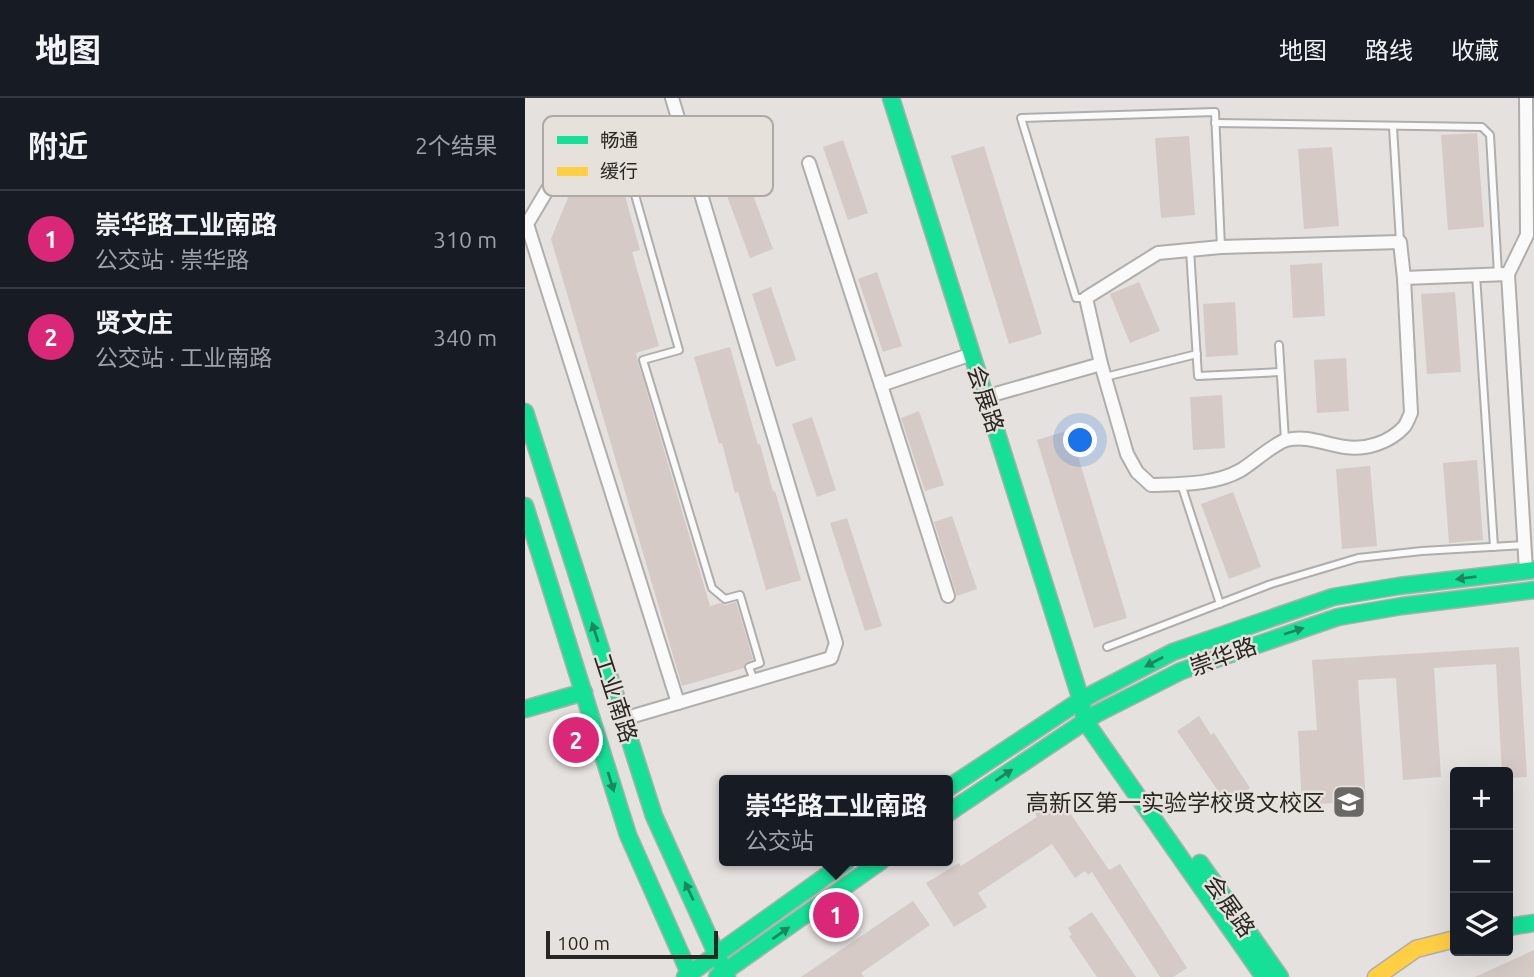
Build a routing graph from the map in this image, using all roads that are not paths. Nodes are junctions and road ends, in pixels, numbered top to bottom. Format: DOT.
graph roads {
  1 [pos="673,98"];
  2 [pos="891,98"];
  3 [pos="1527,98"];
  4 [pos="678,116"];
  5 [pos="1215,123"];
  6 [pos="1393,127"];
  7 [pos="809,163"];
  8 [pos="544,196"];
  9 [pos="635,196"];
  10 [pos="702,196"];
  11 [pos="1530,236"];
  12 [pos="1401,242"];
  13 [pos="1221,247"];
  14 [pos="1190,250"];
  15 [pos="1503,274"];
  16 [pos="1476,275"];
  17 [pos="1404,278"];
  18 [pos="1086,299"];
  19 [pos="1279,345"];
  20 [pos="972,354"];
  21 [pos="1197,354"];
  22 [pos="1103,371"];
  23 [pos="1280,372"];
  24 [pos="881,385"];
  25 [pos="985,397"];
  26 [pos="525,412"];
  27 [pos="1285,440"];
  28 [pos="1181,484"];
  29 [pos="525,506"];
  30 [pos="1525,545"];
  31 [pos="1494,547"];
  32 [pos="1530,570"];
  33 [pos="1534,590"];
  34 [pos="947,596"];
  35 [pos="1220,604"];
  36 [pos="1107,647"];
  37 [pos="754,680"];
  38 [pos="584,692"];
  39 [pos="1081,700"];
  40 [pos="678,703"];
  41 [pos="525,709"];
  42 [pos="1091,717"];
  43 [pos="623,719"];
  44 [pos="953,785"];
  45 [pos="953,810"];
  46 [pos="840,866"];
  47 [pos="874,866"];
  48 [pos="1534,923"];
  49 [pos="1513,927"];
  50 [pos="1450,940"];
  51 [pos="717,953"];
  52 [pos="723,975"];
  53 [pos="689,976"];
  54 [pos="1264,977"];
  55 [pos="1280,977"];
  56 [pos="1376,977"];
  1 -- 4 [label="street"];
  2 -- 20 [label="main road, 会展路"];
  3 -- 11 [label="street"];
  5 -- 6 [label="lane"];
  5 -- 13 [label="lane"];
  5 -- 18 [label="lane"];
  6 -- 12 [label="lane"];
  6 -- 15 [label="lane"];
  7 -- 24 [label="street"];
  8 -- 40 [label="street"];
  9 -- 37 [label="lane"];
  10 -- 37 [label="street"];
  11 -- 15 [label="street"];
  12 -- 13 [label="street"];
  12 -- 17 [label="street"];
  13 -- 14 [label="street"];
  14 -- 18 [label="street"];
  14 -- 21 [label="lane"];
  15 -- 16 [label="street"];
  15 -- 30 [label="street"];
  16 -- 17 [label="street"];
  16 -- 31 [label="lane"];
  17 -- 27 [label="street"];
  18 -- 22 [label="street"];
  19 -- 23 [label="lane"];
  20 -- 24 [label="street"];
  20 -- 25 [label="main road, 会展路"];
  21 -- 22 [label="lane"];
  21 -- 23 [label="lane"];
  22 -- 25 [label="street"];
  22 -- 28 [label="street"];
  23 -- 27 [label="lane"];
  24 -- 34 [label="street"];
  25 -- 39 [label="main road, 会展路"];
  43 -- 26 [label="main road, 工业南路, one-way"];
  27 -- 28 [label="street"];
  28 -- 35 [label="lane"];
  29 -- 38 [label="main road, 工业南路"];
  30 -- 31 [label="lane"];
  30 -- 32 [label="street"];
  31 -- 35 [label="lane"];
  32 -- 39 [label="main road, 崇华路, one-way"];
  42 -- 33 [label="main road, 崇华路, one-way"];
  35 -- 36 [label="lane"];
  37 -- 40 [label="street"];
  38 -- 41 [label="main road"];
  38 -- 53 [label="main road, 工业南路, one-way"];
  39 -- 42 [label="main road, 会展路"];
  39 -- 44 [label="main road, 崇华路"];
  40 -- 43 [label="street"];
  45 -- 42 [label="main road, 崇华路, one-way"];
  42 -- 54 [label="main road, 会展路"];
  42 -- 55 [label="main road, 会展路"];
  51 -- 43 [label="main road, 工业南路, one-way"];
  46 -- 51 [label="main road"];
  52 -- 47 [label="main road, one-way"];
  48 -- 49 [label="main road"];
  50 -- 56 [label="main road"];
  51 -- 52 [label="main road, 工业南路"];
  51 -- 53 [label="main road"];
}
